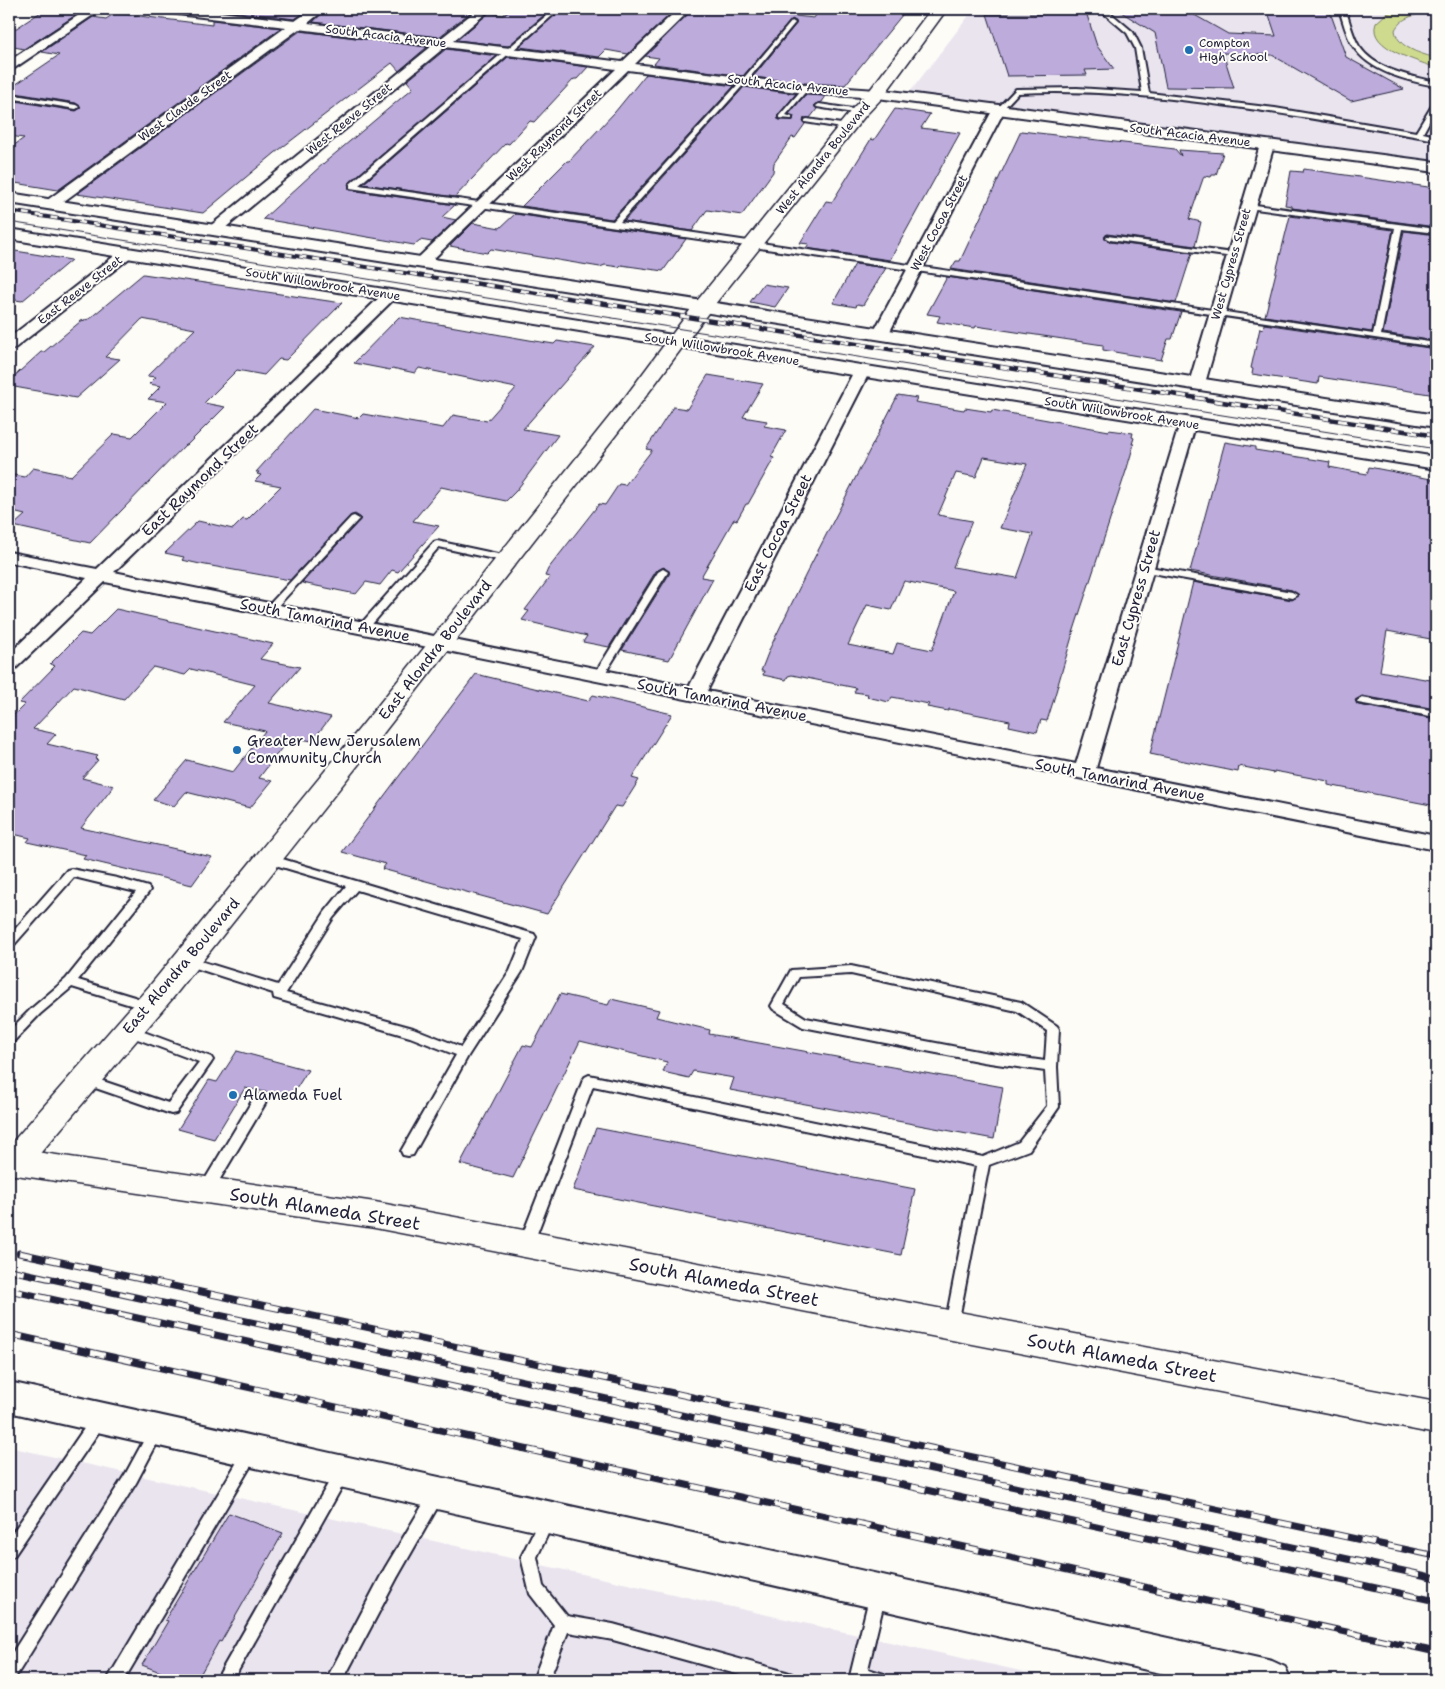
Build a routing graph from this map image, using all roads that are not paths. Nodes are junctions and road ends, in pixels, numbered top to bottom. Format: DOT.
graph roads {
  1 [pos="96,9"];
  2 [pos="169,9"];
  3 [pos="319,9"];
  4 [pos="485,9"];
  5 [pos="558,9"];
  6 [pos="685,9"];
  7 [pos="939,9"];
  8 [pos="1102,9"];
  9 [pos="1342,9"];
  10 [pos="792,23"];
  11 [pos="297,25"];
  12 [pos="443,43"];
  13 [pos="508,51"];
  14 [pos="9,66"];
  15 [pos="626,66"];
  16 [pos="744,81"];
  17 [pos="1436,84"];
  18 [pos="805,89"];
  19 [pos="876,94"];
  20 [pos="1146,95"];
  21 [pos="9,96"];
  22 [pos="794,102"];
  23 [pos="802,103"];
  24 [pos="1436,104"];
  25 [pos="76,106"];
  26 [pos="819,106"];
  27 [pos="998,111"];
  28 [pos="859,112"];
  29 [pos="790,118"];
  30 [pos="807,121"];
  31 [pos="848,127"];
  32 [pos="1418,135"];
  33 [pos="1436,138"];
  34 [pos="1267,145"];
  35 [pos="1436,167"];
  36 [pos="9,198"];
  37 [pos="51,204"];
  38 [pos="482,204"];
  39 [pos="1248,206"];
  40 [pos="614,224"];
  41 [pos="1399,226"];
  42 [pos="214,230"];
  43 [pos="1436,231"];
  44 [pos="9,234"];
  45 [pos="1110,238"];
  46 [pos="752,246"];
  47 [pos="127,253"];
  48 [pos="1233,255"];
  49 [pos="422,262"];
  50 [pos="915,269"];
  51 [pos="390,295"];
  52 [pos="700,311"];
  53 [pos="1216,315"];
  54 [pos="880,334"];
  55 [pos="1376,337"];
  56 [pos="677,342"];
  57 [pos="9,345"];
  58 [pos="1436,345"];
  59 [pos="862,371"];
  60 [pos="1197,383"];
  61 [pos="1436,421"];
  62 [pos="1188,423"];
  63 [pos="1436,463"];
  64 [pos="354,519"];
  65 [pos="9,557"];
  66 [pos="506,559"];
  67 [pos="1144,569"];
  68 [pos="663,572"];
  69 [pos="101,575"];
  70 [pos="1292,595"];
  71 [pos="270,609"];
  72 [pos="362,628"];
  73 [pos="441,644"];
  74 [pos="9,664"];
  75 [pos="599,675"];
  76 [pos="694,695"];
  77 [pos="1362,701"];
  78 [pos="1436,714"];
  79 [pos="1084,773"];
  80 [pos="1436,844"];
  81 [pos="269,858"];
  82 [pos="355,884"];
  83 [pos="9,943"];
  84 [pos="186,961"];
  85 [pos="70,982"];
  86 [pos="281,990"];
  87 [pos="150,1006"];
  88 [pos="128,1031"];
  89 [pos="9,1039"];
  90 [pos="464,1053"];
  91 [pos="1051,1067"];
  92 [pos="85,1080"];
  93 [pos="260,1100"];
  94 [pos="408,1151"];
  95 [pos="983,1162"];
  96 [pos="10,1168"];
  97 [pos="206,1190"];
  98 [pos="526,1244"];
  99 [pos="952,1325"];
  100 [pos="9,1397"];
  101 [pos="100,1417"];
  102 [pos="1436,1418"];
  103 [pos="157,1430"];
  104 [pos="252,1451"];
  105 [pos="343,1472"];
  106 [pos="437,1493"];
  107 [pos="548,1518"];
  108 [pos="9,1551"];
  109 [pos="878,1592"];
  110 [pos="563,1623"];
  111 [pos="9,1672"];
  112 [pos="858,1678"];
  113 [pos="115,1680"];
  114 [pos="224,1680"];
  115 [pos="334,1680"];
  116 [pos="541,1680"];
  117 [pos="786,1680"];
  118 [pos="878,1680"];
  119 [pos="1272,1680"];
  1 -- 14 [label="street"];
  2 -- 11 [label="street, South Acacia Avenue"];
  3 -- 11 [label="street, West Claude Street"];
  4 -- 12 [label="street, West Reeve Street"];
  5 -- 13 [label="lane"];
  6 -- 15 [label="street, West Raymond Street"];
  7 -- 19 [label="main road, West Alondra Boulevard"];
  8 -- 20 [label="lane"];
  9 -- 17 [label="lane"];
  10 -- 16 [label="lane"];
  11 -- 12 [label="street, South Acacia Avenue"];
  11 -- 37 [label="street, West Claude Street"];
  12 -- 13 [label="street, South Acacia Avenue"];
  12 -- 42 [label="street, West Reeve Street"];
  13 -- 15 [label="street, South Acacia Avenue"];
  13 -- 38 [label="lane"];
  15 -- 16 [label="street, South Acacia Avenue"];
  15 -- 38 [label="street, West Raymond Street"];
  16 -- 18 [label="street, South Acacia Avenue"];
  16 -- 40 [label="lane"];
  18 -- 19 [label="street, South Acacia Avenue"];
  18 -- 22 [label="lane"];
  19 -- 27 [label="street, South Acacia Avenue"];
  19 -- 28 [label="main road, West Alondra Boulevard"];
  20 -- 27 [label="lane"];
  20 -- 32 [label="lane"];
  21 -- 25 [label="lane"];
  22 -- 23 [label="lane"];
  22 -- 29 [label="lane"];
  24 -- 32 [label="lane"];
  26 -- 28 [label="lane"];
  27 -- 34 [label="street, South Acacia Avenue"];
  27 -- 50 [label="street, West Cocoa Street"];
  28 -- 31 [label="main road, West Alondra Boulevard"];
  30 -- 31 [label="lane"];
  31 -- 46 [label="main road, West Alondra Boulevard"];
  32 -- 33 [label="lane"];
  34 -- 35 [label="street, South Acacia Avenue"];
  34 -- 39 [label="street, West Cypress Street"];
  36 -- 37 [label="street"];
  37 -- 42 [label="street"];
  38 -- 40 [label="lane"];
  38 -- 49 [label="street, West Raymond Street"];
  39 -- 41 [label="lane"];
  39 -- 48 [label="street, West Cypress Street"];
  40 -- 46 [label="lane"];
  41 -- 43 [label="lane"];
  41 -- 55 [label="lane"];
  42 -- 49 [label="street"];
  44 -- 47 [label="street, South Willowbrook Avenue"];
  45 -- 48 [label="lane"];
  46 -- 50 [label="lane"];
  46 -- 52 [label="main road, West Alondra Boulevard"];
  47 -- 51 [label="street, South Willowbrook Avenue"];
  47 -- 57 [label="street, East Reeve Street"];
  48 -- 53 [label="street, West Cypress Street"];
  49 -- 52 [label="street"];
  50 -- 53 [label="lane"];
  50 -- 54 [label="street, West Cocoa Street"];
  51 -- 56 [label="street, South Willowbrook Avenue"];
  51 -- 69 [label="street, East Raymond Street"];
  52 -- 54 [label="street"];
  52 -- 56 [label="main road, East Alondra Boulevard"];
  53 -- 55 [label="lane"];
  53 -- 60 [label="street, West Cypress Street"];
  54 -- 60 [label="street"];
  55 -- 58 [label="lane"];
  56 -- 59 [label="street, South Willowbrook Avenue"];
  56 -- 66 [label="main road, East Alondra Boulevard"];
  59 -- 62 [label="street, South Willowbrook Avenue"];
  59 -- 76 [label="street, East Cocoa Street"];
  60 -- 61 [label="street"];
  62 -- 63 [label="street, South Willowbrook Avenue"];
  62 -- 67 [label="street, East Cypress Street"];
  64 -- 71 [label="lane"];
  65 -- 69 [label="street, South Tamarind Avenue"];
  66 -- 72 [label="lane"];
  66 -- 73 [label="main road, East Alondra Boulevard"];
  67 -- 70 [label="lane"];
  67 -- 79 [label="street, East Cypress Street"];
  68 -- 75 [label="lane"];
  69 -- 71 [label="street, South Tamarind Avenue"];
  69 -- 74 [label="street, East Raymond Street"];
  71 -- 72 [label="street, South Tamarind Avenue"];
  72 -- 73 [label="street, South Tamarind Avenue"];
  73 -- 75 [label="street, South Tamarind Avenue"];
  73 -- 81 [label="main road, East Alondra Boulevard"];
  75 -- 76 [label="street, South Tamarind Avenue"];
  76 -- 79 [label="street, South Tamarind Avenue"];
  77 -- 78 [label="lane"];
  79 -- 80 [label="street, South Tamarind Avenue"];
  81 -- 82 [label="lane"];
  81 -- 84 [label="main road, East Alondra Boulevard"];
  82 -- 86 [label="lane"];
  82 -- 90 [label="lane"];
  83 -- 85 [label="lane"];
  84 -- 86 [label="lane"];
  84 -- 87 [label="main road, East Alondra Boulevard"];
  85 -- 87 [label="lane"];
  85 -- 89 [label="lane"];
  86 -- 90 [label="lane"];
  87 -- 88 [label="main road, East Alondra Boulevard"];
  88 -- 92 [label="main road, East Alondra Boulevard"];
  88 -- 92 [label="lane"];
  90 -- 94 [label="lane"];
  91 -- 91 [label="lane"];
  91 -- 95 [label="lane"];
  92 -- 96 [label="main road, East Alondra Boulevard"];
  93 -- 97 [label="lane"];
  95 -- 98 [label="lane"];
  95 -- 99 [label="lane"];
  96 -- 97 [label="main road, South Alameda Street"];
  97 -- 98 [label="main road, South Alameda Street"];
  98 -- 99 [label="main road, South Alameda Street"];
  99 -- 102 [label="main road, South Alameda Street"];
  100 -- 101 [label="street"];
  101 -- 103 [label="street"];
  101 -- 108 [label="lane"];
  103 -- 104 [label="street"];
  103 -- 111 [label="lane"];
  104 -- 105 [label="street"];
  104 -- 113 [label="lane"];
  105 -- 106 [label="street"];
  105 -- 114 [label="lane"];
  106 -- 107 [label="street"];
  106 -- 115 [label="lane"];
  107 -- 109 [label="street"];
  107 -- 110 [label="lane"];
  109 -- 112 [label="lane"];
  109 -- 119 [label="street"];
  110 -- 116 [label="lane"];
  110 -- 117 [label="lane"];
  112 -- 118 [label="lane"];
}
